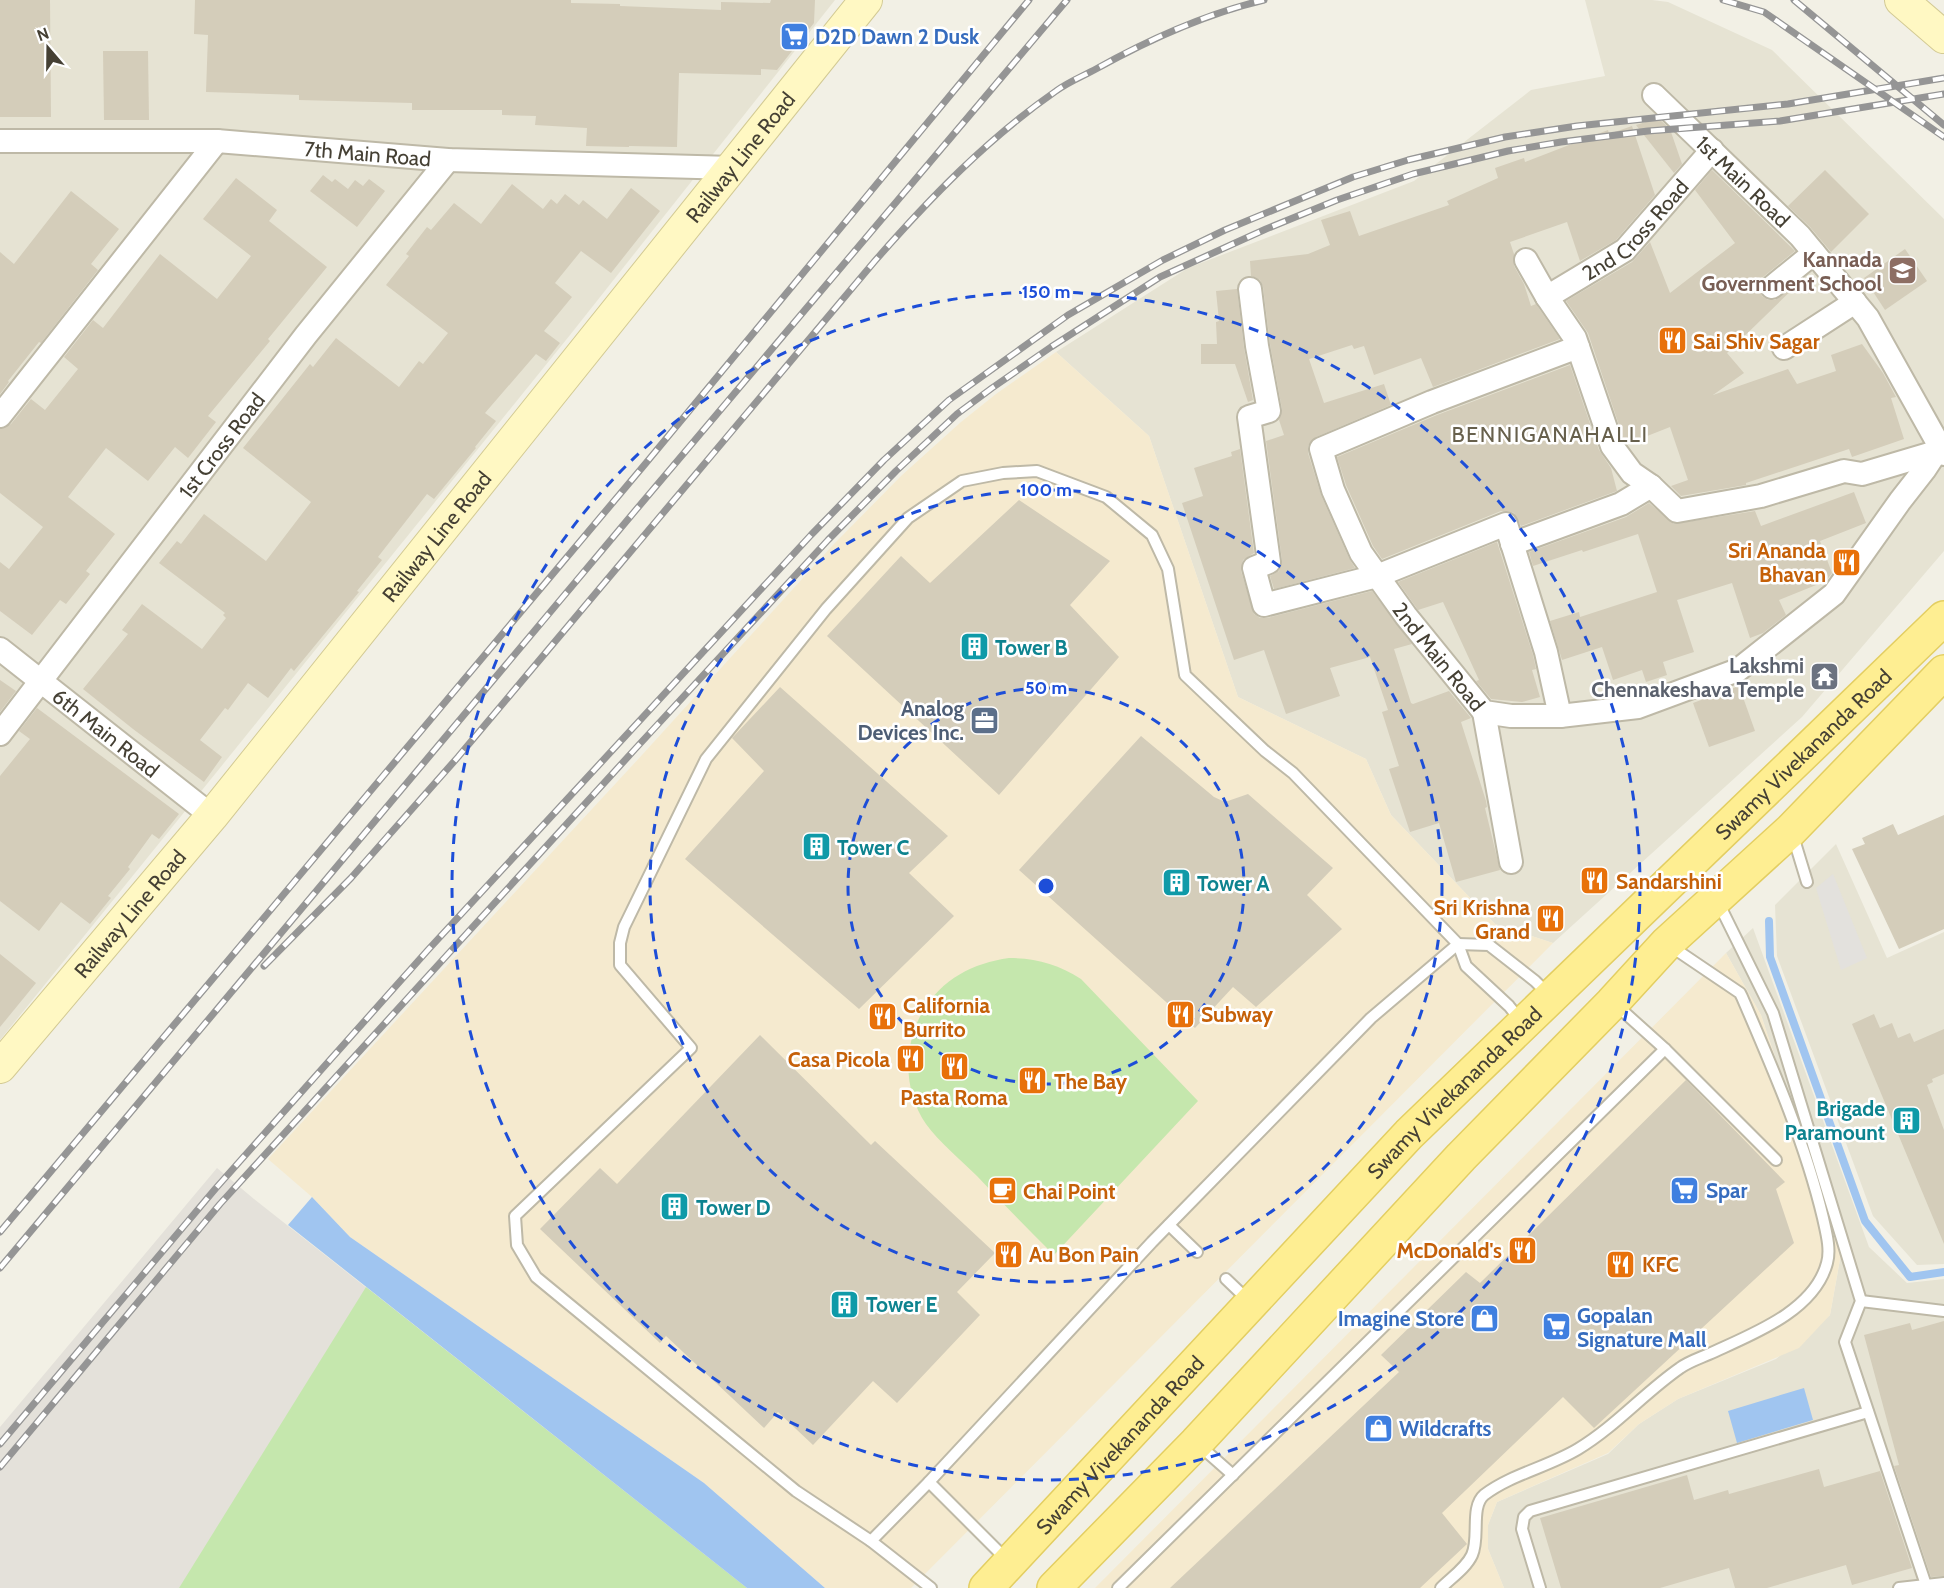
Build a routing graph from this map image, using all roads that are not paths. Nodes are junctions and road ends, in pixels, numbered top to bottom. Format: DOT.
graph roads {
  1 [pos="866,0"];
  2 [pos="1901,0"];
  3 [pos="1938,24"];
  4 [pos="1654,95"];
  5 [pos="0,141"];
  6 [pos="217,141"];
  7 [pos="1712,150"];
  8 [pos="448,160"];
  9 [pos="733,168"];
  10 [pos="1815,253"];
  11 [pos="1526,260"];
  12 [pos="1772,287"];
  13 [pos="1250,289"];
  14 [pos="1547,297"];
  15 [pos="1855,302"];
  16 [pos="1578,347"];
  17 [pos="1784,348"];
  18 [pos="0,416"];
  19 [pos="1940,451"];
  20 [pos="1652,486"];
  21 [pos="1512,544"];
  22 [pos="1377,576"];
  23 [pos="1944,618"];
  24 [pos="0,649"];
  25 [pos="1944,672"];
  26 [pos="40,681"];
  27 [pos="1484,712"];
  28 [pos="1560,716"];
  29 [pos="0,734"];
  30 [pos="212,816"];
  31 [pos="1791,830"];
  32 [pos="1511,862"];
  33 [pos="1807,882"];
  34 [pos="1716,898"];
  35 [pos="1667,943"];
  36 [pos="1458,944"];
  37 [pos="1550,996"];
  38 [pos="1612,1003"];
  39 [pos="1522,1023"];
  40 [pos="1665,1049"];
  41 [pos="0,1067"];
  42 [pos="1776,1160"];
  43 [pos="1169,1225"];
  44 [pos="1197,1252"];
  45 [pos="1226,1279"];
  46 [pos="1862,1301"];
  47 [pos="1251,1303"];
  48 [pos="1944,1311"];
  49 [pos="1868,1412"];
  50 [pos="1196,1443"];
  51 [pos="1233,1475"];
  52 [pos="929,1482"];
  53 [pos="871,1541"];
  54 [pos="1010,1562"];
  55 [pos="1944,1583"];
  56 [pos="1926,1585"];
  57 [pos="931,1588"];
  58 [pos="986,1588"];
  59 [pos="1054,1588"];
  60 [pos="1118,1588"];
  61 [pos="1441,1588"];
  62 [pos="1540,1588"];
  63 [pos="1899,1588"];
  1 -- 9 [label="main road, Railway Line Road"];
  2 -- 3 [label="main road"];
  4 -- 7 [label="street, 1st Main Road"];
  5 -- 6 [label="street, 7th Main Road"];
  6 -- 8 [label="street, 7th Main Road"];
  6 -- 18 [label="street"];
  7 -- 10 [label="street, 1st Main Road"];
  7 -- 14 [label="street, 2nd Cross Road"];
  8 -- 9 [label="street, 7th Main Road"];
  8 -- 26 [label="street, 1st Cross Road"];
  9 -- 30 [label="main road, Railway Line Road"];
  10 -- 12 [label="street"];
  10 -- 15 [label="street, 1st Main Road"];
  11 -- 14 [label="street"];
  13 -- 22 [label="street"];
  14 -- 16 [label="street"];
  15 -- 17 [label="street"];
  15 -- 19 [label="street, 1st Main Road"];
  16 -- 20 [label="street"];
  16 -- 22 [label="street, 2nd Main Road"];
  19 -- 20 [label="street"];
  19 -- 28 [label="street, 2nd Main Road"];
  20 -- 21 [label="street"];
  21 -- 22 [label="street"];
  21 -- 28 [label="street"];
  22 -- 27 [label="street, 2nd Main Road"];
  23 -- 37 [label="main road, Swamy Vivekananda Road"];
  24 -- 26 [label="street, 6th Main Road"];
  25 -- 31 [label="main road, Swamy Vivekananda Road"];
  26 -- 29 [label="street, 1st Cross Road"];
  26 -- 30 [label="street, 6th Main Road"];
  27 -- 28 [label="street, 2nd Main Road"];
  27 -- 32 [label="street"];
  30 -- 41 [label="main road, Railway Line Road"];
  31 -- 33 [label="lane"];
  31 -- 34 [label="main road, Swamy Vivekananda Road"];
  34 -- 35 [label="main road, Swamy Vivekananda Road"];
  34 -- 46 [label="lane"];
  35 -- 38 [label="main road, Swamy Vivekananda Road"];
  35 -- 61 [label="lane"];
  36 -- 37 [label="lane"];
  36 -- 39 [label="lane"];
  36 -- 43 [label="lane"];
  36 -- 53 [label="lane"];
  37 -- 39 [label="main road, Swamy Vivekananda Road"];
  38 -- 40 [label="lane"];
  38 -- 50 [label="main road, Swamy Vivekananda Road"];
  39 -- 47 [label="main road, Swamy Vivekananda Road"];
  40 -- 42 [label="lane"];
  40 -- 51 [label="lane"];
  43 -- 44 [label="lane"];
  43 -- 52 [label="lane"];
  45 -- 47 [label="lane"];
  46 -- 48 [label="lane"];
  46 -- 49 [label="lane"];
  47 -- 54 [label="main road, Swamy Vivekananda Road"];
  49 -- 56 [label="lane"];
  49 -- 62 [label="lane"];
  50 -- 51 [label="lane"];
  50 -- 59 [label="main road, Swamy Vivekananda Road"];
  51 -- 60 [label="lane"];
  52 -- 53 [label="lane"];
  52 -- 54 [label="lane"];
  53 -- 57 [label="lane"];
  54 -- 58 [label="main road, Swamy Vivekananda Road"];
  55 -- 56 [label="lane"];
  56 -- 63 [label="lane"];
}
